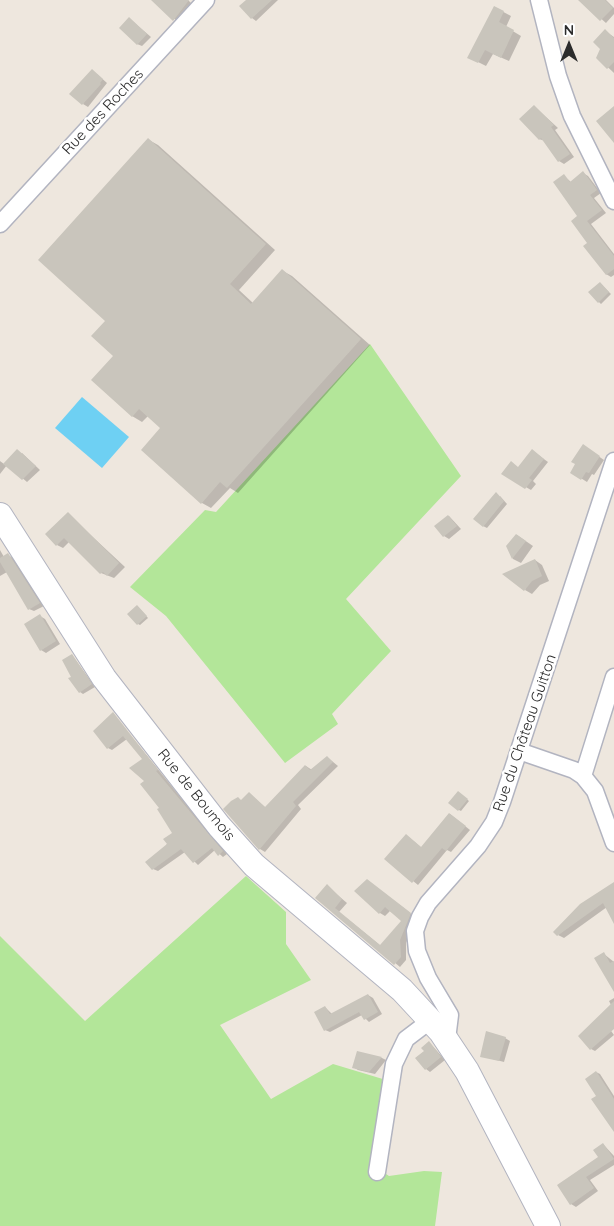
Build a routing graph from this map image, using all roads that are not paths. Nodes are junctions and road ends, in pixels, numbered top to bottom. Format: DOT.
graph roads {
  1 [pos="206,0"];
  2 [pos="539,0"];
  3 [pos="614,201"];
  4 [pos="0,224"];
  5 [pos="614,461"];
  6 [pos="0,516"];
  7 [pos="614,677"];
  8 [pos="519,751"];
  9 [pos="583,776"];
  10 [pos="614,843"];
  11 [pos="439,1031"];
  12 [pos="377,1172"];
  13 [pos="548,1226"];
  1 -- 4 [label="street, Rue des Roches"];
  2 -- 3 [label="street"];
  5 -- 8 [label="street, Rue du Château Guitton"];
  6 -- 11 [label="street, Rue de Boumois"];
  7 -- 9 [label="street"];
  8 -- 9 [label="street"];
  8 -- 11 [label="street, Rue du Château Guitton"];
  9 -- 10 [label="street"];
  11 -- 12 [label="street"];
  11 -- 13 [label="street, Rue de Boumois"];
}
